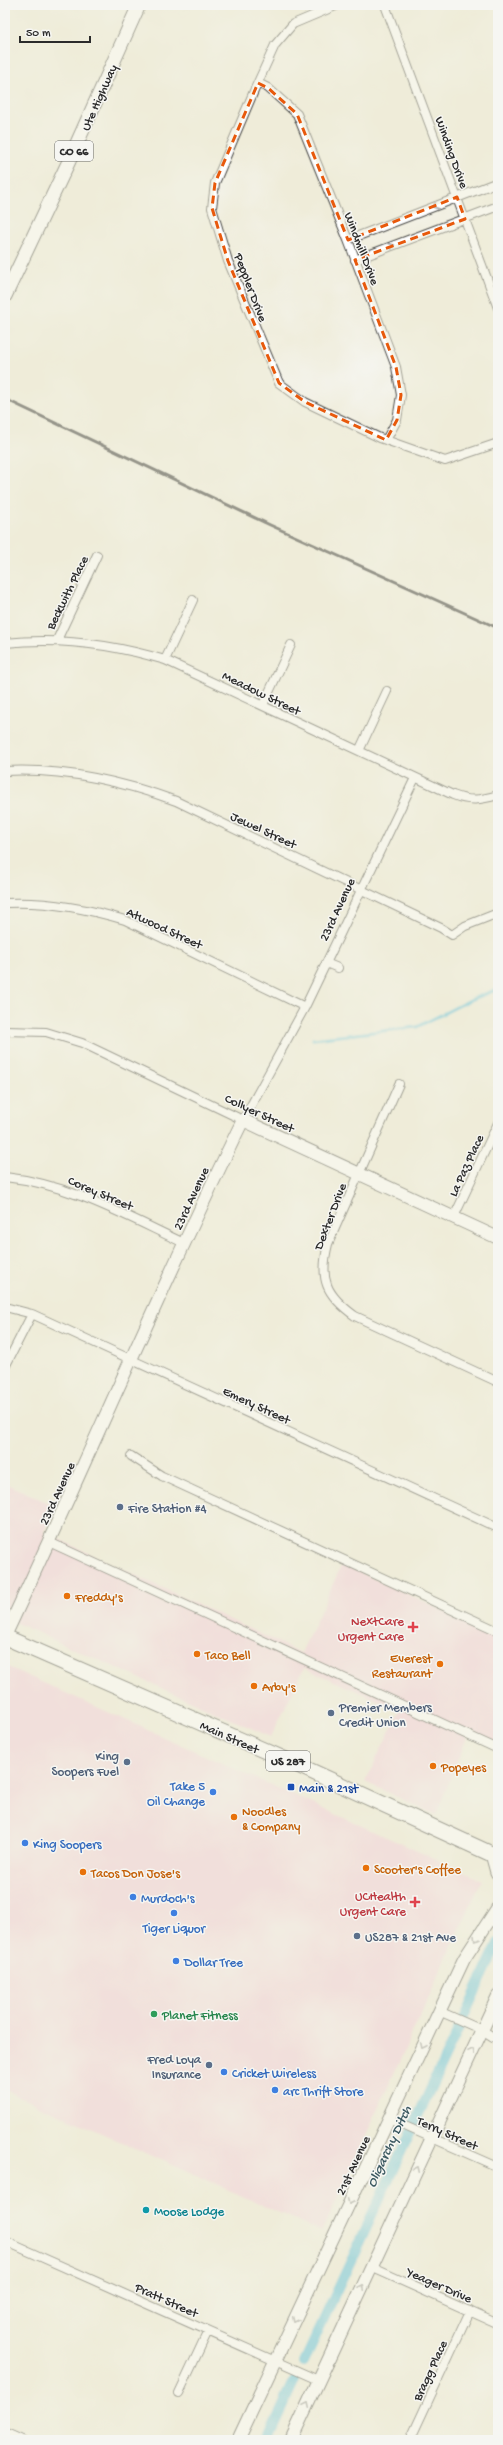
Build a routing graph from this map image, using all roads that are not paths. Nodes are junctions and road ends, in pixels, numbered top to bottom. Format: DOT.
graph roads {
  1 [pos="139,5"];
  2 [pos="338,5"];
  3 [pos="385,5"];
  4 [pos="258,83"];
  5 [pos="498,182"];
  6 [pos="457,198"];
  7 [pos="498,206"];
  8 [pos="465,218"];
  9 [pos="348,240"];
  10 [pos="355,260"];
  11 [pos="5,296"];
  12 [pos="498,308"];
  13 [pos="386,440"];
  14 [pos="498,443"];
  15 [pos="98,555"];
  16 [pos="193,600"];
  17 [pos="57,640"];
  18 [pos="5,643"];
  19 [pos="291,645"];
  20 [pos="166,660"];
  21 [pos="388,691"];
  22 [pos="263,706"];
  23 [pos="359,752"];
  24 [pos="5,771"];
  25 [pos="415,778"];
  26 [pos="498,795"];
  27 [pos="361,889"];
  28 [pos="5,903"];
  29 [pos="498,913"];
  30 [pos="326,963"];
  31 [pos="338,968"];
  32 [pos="305,1007"];
  33 [pos="5,1031"];
  34 [pos="399,1084"];
  35 [pos="243,1120"];
  36 [pos="498,1123"];
  37 [pos="358,1174"];
  38 [pos="5,1178"];
  39 [pos="454,1217"];
  40 [pos="498,1238"];
  41 [pos="184,1243"];
  42 [pos="5,1306"];
  43 [pos="32,1314"];
  44 [pos="130,1359"];
  45 [pos="5,1367"];
  46 [pos="498,1382"];
  47 [pos="131,1456"];
  48 [pos="498,1528"];
  49 [pos="49,1542"];
  50 [pos="498,1631"];
  51 [pos="5,1636"];
  52 [pos="498,1749"];
  53 [pos="496,1856"];
  54 [pos="498,1872"];
  55 [pos="498,1907"];
  56 [pos="498,1996"];
  57 [pos="439,2011"];
  58 [pos="482,2030"];
  59 [pos="498,2040"];
  60 [pos="389,2119"];
  61 [pos="432,2138"];
  62 [pos="498,2168"];
  63 [pos="5,2241"];
  64 [pos="371,2267"];
  65 [pos="470,2311"];
  66 [pos="498,2324"];
  67 [pos="208,2331"];
  68 [pos="275,2361"];
  69 [pos="318,2380"];
  70 [pos="179,2393"];
  71 [pos="5,2432"];
  72 [pos="22,2440"];
  73 [pos="238,2440"];
  74 [pos="290,2440"];
  75 [pos="410,2440"];
  1 -- 11 [label="main road, Ute Highway / CO 66"];
  2 -- 4 [label="street, Peppler Drive"];
  3 -- 6 [label="street, Winding Drive"];
  4 -- 9 [label="street, Windmill Drive"];
  4 -- 13 [label="street, Peppler Drive"];
  5 -- 6 [label="street"];
  6 -- 8 [label="street, Winding Drive"];
  6 -- 9 [label="street, one-way"];
  7 -- 8 [label="street"];
  10 -- 8 [label="street, one-way"];
  8 -- 12 [label="street, Winding Drive"];
  9 -- 10 [label="street, Windmill Drive"];
  10 -- 13 [label="street, Windmill Drive"];
  13 -- 14 [label="street, Peppler Drive"];
  15 -- 17 [label="street, Beckwith Place"];
  16 -- 20 [label="street"];
  17 -- 18 [label="street, Meadow Street"];
  17 -- 20 [label="street, Meadow Street"];
  19 -- 22 [label="street"];
  20 -- 22 [label="street, Meadow Street"];
  21 -- 23 [label="street"];
  22 -- 23 [label="street, Meadow Street"];
  23 -- 25 [label="street, Meadow Street"];
  24 -- 27 [label="street, Jewel Street"];
  25 -- 26 [label="street, Meadow Street"];
  25 -- 27 [label="street, 23rd Avenue"];
  27 -- 29 [label="street, Jewel Street"];
  27 -- 30 [label="street, 23rd Avenue"];
  28 -- 32 [label="street, Atwood Street"];
  30 -- 31 [label="street"];
  30 -- 32 [label="street, 23rd Avenue"];
  32 -- 35 [label="street, 23rd Avenue"];
  33 -- 35 [label="street, Collyer Street"];
  34 -- 37 [label="street, Dexter Drive"];
  35 -- 37 [label="street, Collyer Street"];
  35 -- 41 [label="street, 23rd Avenue"];
  36 -- 39 [label="street, La Paz Place"];
  37 -- 39 [label="street, Collyer Street"];
  37 -- 46 [label="street, Dexter Drive"];
  38 -- 41 [label="street, Corey Street"];
  39 -- 40 [label="street, Collyer Street"];
  41 -- 44 [label="street, 23rd Avenue"];
  42 -- 43 [label="street, Emery Street"];
  43 -- 44 [label="street, Emery Street"];
  43 -- 45 [label="street"];
  44 -- 48 [label="street, Emery Street"];
  44 -- 49 [label="street, 23rd Avenue"];
  47 -- 50 [label="street"];
  49 -- 51 [label="street, 23rd Avenue"];
  49 -- 52 [label="street"];
  51 -- 53 [label="highway, Main Street / US 287"];
  53 -- 54 [label="highway"];
  55 -- 57 [label="street, 21st Avenue, one-way"];
  56 -- 58 [label="street"];
  57 -- 58 [label="street"];
  57 -- 60 [label="street, 21st Avenue, one-way"];
  58 -- 59 [label="street"];
  61 -- 58 [label="street, one-way"];
  60 -- 61 [label="street, Terry Street"];
  60 -- 68 [label="street, 21st Avenue, one-way"];
  61 -- 62 [label="street, Terry Street"];
  64 -- 61 [label="street, one-way"];
  63 -- 67 [label="street, Pratt Street"];
  64 -- 65 [label="street, Yeager Drive"];
  69 -- 64 [label="street, one-way"];
  65 -- 66 [label="street, Yeager Drive"];
  65 -- 75 [label="street, Bragg Place"];
  67 -- 68 [label="street, Pratt Street"];
  67 -- 70 [label="street"];
  68 -- 69 [label="street, Pratt Street"];
  68 -- 73 [label="street, 21st Avenue"];
  74 -- 69 [label="street, one-way"];
  71 -- 72 [label="street"];
}
